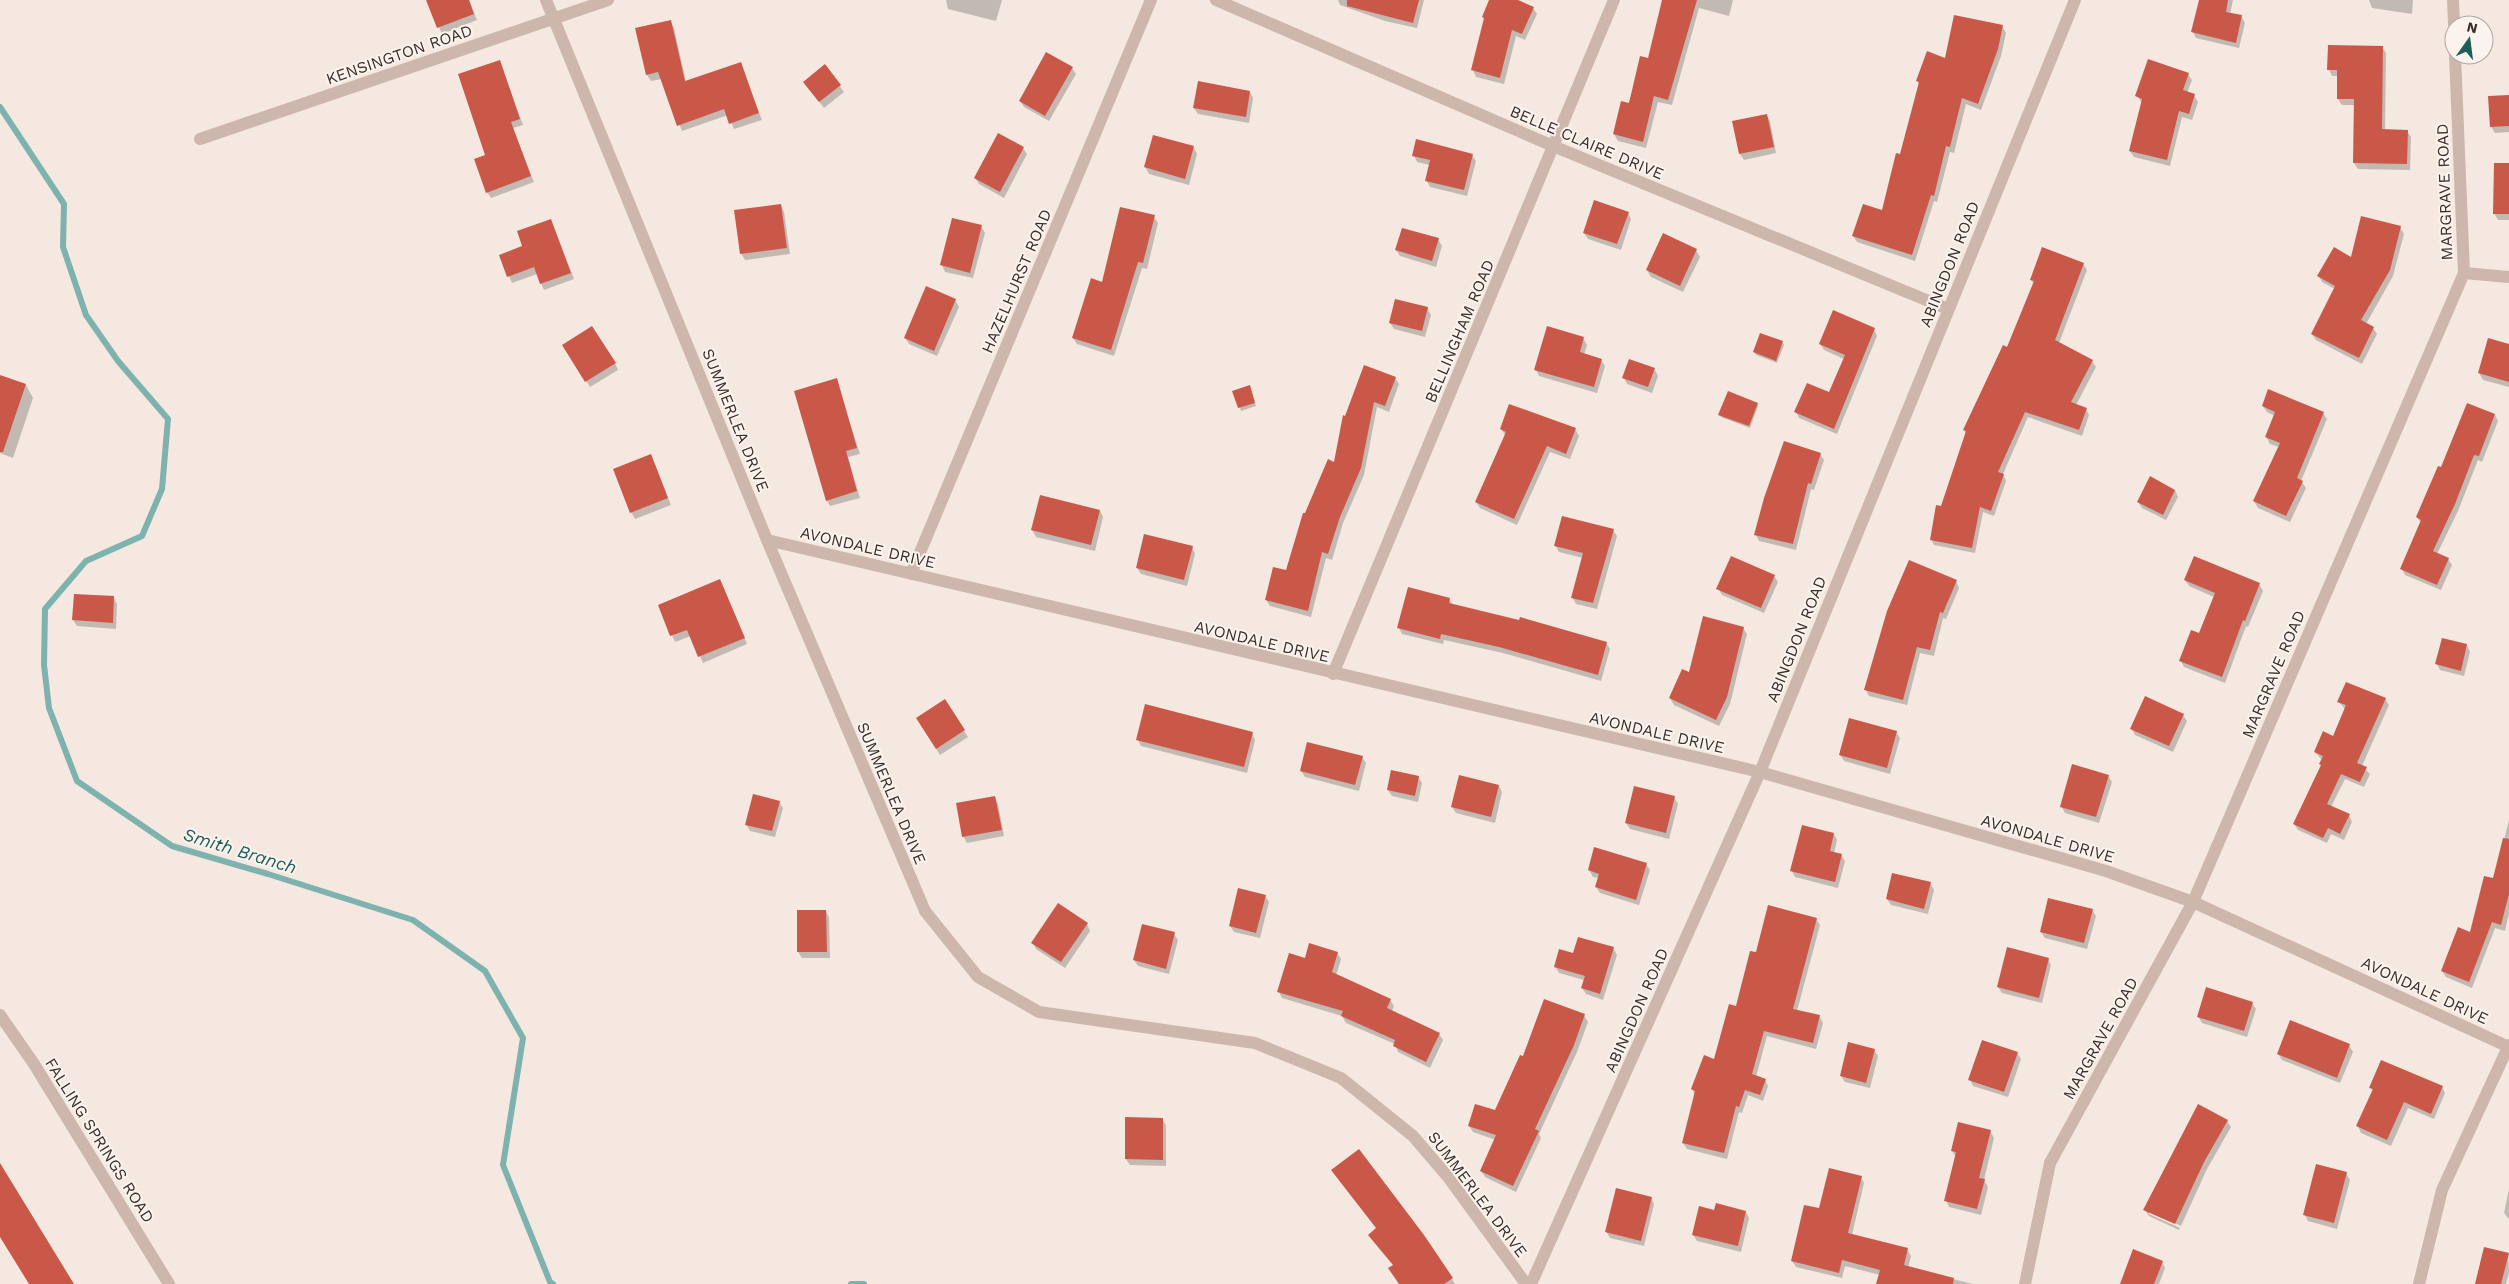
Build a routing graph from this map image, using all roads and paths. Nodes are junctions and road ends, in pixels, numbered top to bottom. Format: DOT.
graph roads {
  1 [pos="546,0"];
  2 [pos="608,0"];
  3 [pos="1151,0"];
  4 [pos="1216,0"];
  5 [pos="1614,0"];
  6 [pos="2076,0"];
  7 [pos="2453,0"];
  8 [pos="2454,15"];
  9 [pos="553,18"];
  10 [pos="2455,65"];
  11 [pos="200,139"];
  12 [pos="1553,146"];
  13 [pos="2464,272"];
  14 [pos="2509,277"];
  15 [pos="1948,309"];
  16 [pos="767,540"];
  17 [pos="911,574"];
  18 [pos="1333,674"];
  19 [pos="1760,772"];
  20 [pos="2193,902"];
  21 [pos="0,1015"];
  22 [pos="2509,1046"];
  23 [pos="170,1284"];
  24 [pos="1526,1284"];
  25 [pos="1531,1284"];
  26 [pos="2026,1284"];
  27 [pos="2419,1284"];
  1 -- 9 [label="street, SUMMERLEA DRIVE"];
  2 -- 9 [label="street, KENSINGTON ROAD"];
  3 -- 17 [label="street, HAZELHURST ROAD"];
  4 -- 12 [label="street, BELLE CLAIRE DRIVE"];
  5 -- 12 [label="street, BELLINGHAM ROAD"];
  6 -- 15 [label="street, ABINGDON ROAD"];
  7 -- 8 [label="street"];
  9 -- 11 [label="street, KENSINGTON ROAD"];
  9 -- 16 [label="street, SUMMERLEA DRIVE"];
  10 -- 13 [label="street, MARGRAVE ROAD"];
  12 -- 15 [label="street, BELLE CLAIRE DRIVE"];
  12 -- 18 [label="street, BELLINGHAM ROAD"];
  13 -- 14 [label="street"];
  13 -- 20 [label="street, MARGRAVE ROAD"];
  15 -- 19 [label="street, ABINGDON ROAD"];
  16 -- 17 [label="street, AVONDALE DRIVE"];
  16 -- 24 [label="street, SUMMERLEA DRIVE"];
  17 -- 18 [label="street, AVONDALE DRIVE"];
  18 -- 19 [label="street, AVONDALE DRIVE"];
  19 -- 20 [label="street, AVONDALE DRIVE"];
  19 -- 25 [label="street, ABINGDON ROAD"];
  20 -- 22 [label="street, AVONDALE DRIVE"];
  20 -- 26 [label="street, MARGRAVE ROAD"];
  21 -- 23 [label="street, FALLING SPRINGS ROAD"];
  22 -- 27 [label="street"];
}
